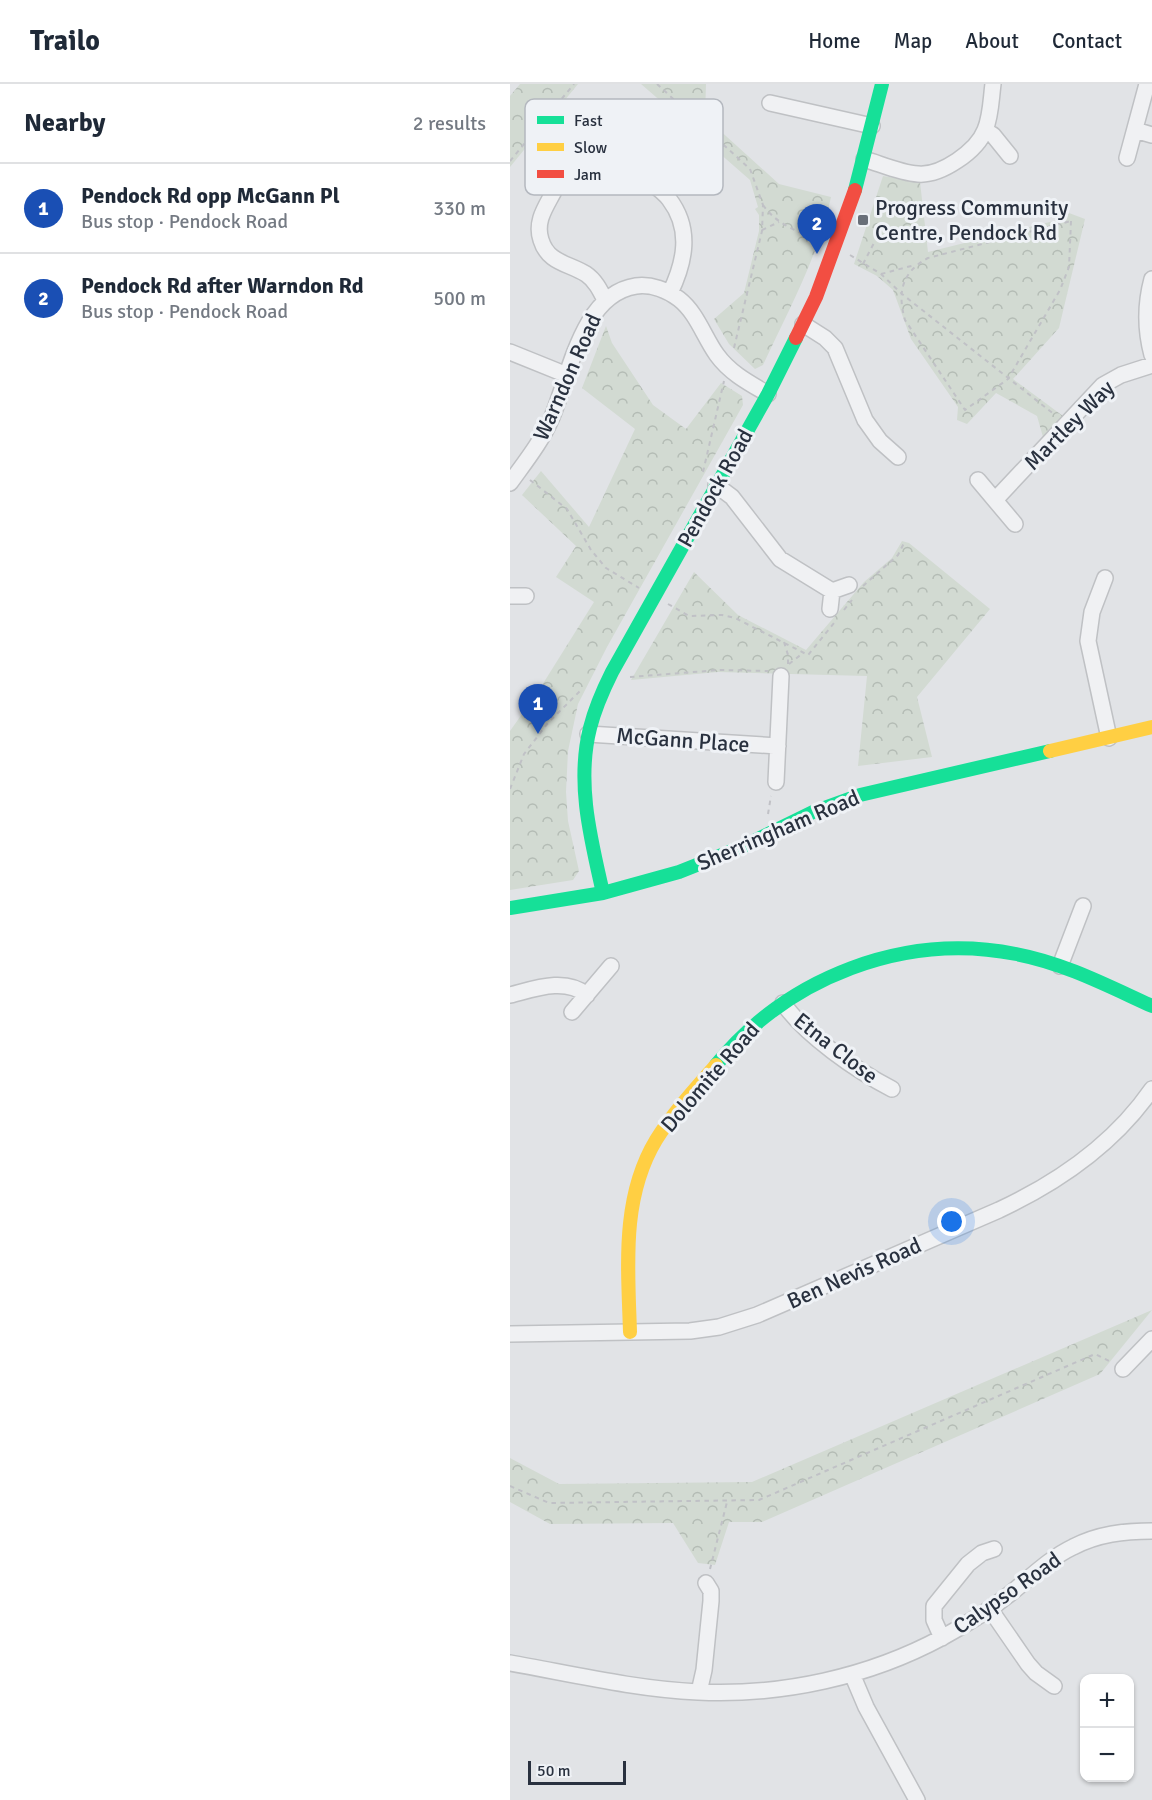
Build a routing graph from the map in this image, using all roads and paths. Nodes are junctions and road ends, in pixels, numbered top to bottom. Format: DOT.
graph roads {
  1 [pos="574,84"];
  2 [pos="657,84"];
  3 [pos="882,84"];
  4 [pos="993,84"];
  5 [pos="1147,84"];
  6 [pos="562,99"];
  7 [pos="674,99"];
  8 [pos="770,103"];
  9 [pos="873,126"];
  10 [pos="985,130"];
  11 [pos="1135,130"];
  12 [pos="1152,135"];
  13 [pos="525,143"];
  14 [pos="723,144"];
  15 [pos="1010,156"];
  16 [pos="1127,158"];
  17 [pos="864,159"];
  18 [pos="510,161"];
  19 [pos="551,195"];
  20 [pos="665,195"];
  21 [pos="763,206"];
  22 [pos="778,222"];
  23 [pos="762,231"];
  24 [pos="874,243"];
  25 [pos="836,246"];
  26 [pos="863,264"];
  27 [pos="915,265"];
  28 [pos="882,274"];
  29 [pos="1152,279"];
  30 [pos="670,293"];
  31 [pos="902,294"];
  32 [pos="605,300"];
  33 [pos="803,324"];
  34 [pos="510,352"];
  35 [pos="732,355"];
  36 [pos="1152,355"];
  37 [pos="1152,365"];
  38 [pos="567,375"];
  39 [pos="1008,379"];
  40 [pos="724,380"];
  41 [pos="768,394"];
  42 [pos="1066,423"];
  43 [pos="898,457"];
  44 [pos="704,472"];
  45 [pos="514,477"];
  46 [pos="978,480"];
  47 [pos="716,485"];
  48 [pos="995,500"];
  49 [pos="1015,524"];
  50 [pos="904,543"];
  51 [pos="1105,578"];
  52 [pos="855,589"];
  53 [pos="642,590"];
  54 [pos="832,591"];
  55 [pos="510,596"];
  56 [pos="526,596"];
  57 [pos="668,604"];
  58 [pos="837,614"];
  59 [pos="784,642"];
  60 [pos="804,653"];
  61 [pos="783,671"];
  62 [pos="627,678"];
  63 [pos="580,691"];
  64 [pos="1152,727"];
  65 [pos="588,734"];
  66 [pos="1109,738"];
  67 [pos="778,746"];
  68 [pos="776,782"];
  69 [pos="510,789"];
  70 [pos="764,836"];
  71 [pos="603,893"];
  72 [pos="1083,906"];
  73 [pos="510,908"];
  74 [pos="610,966"];
  75 [pos="1060,966"];
  76 [pos="510,995"];
  77 [pos="587,995"];
  78 [pos="783,1003"];
  79 [pos="1152,1006"];
  80 [pos="572,1012"];
  81 [pos="892,1089"];
  82 [pos="1152,1089"];
  83 [pos="630,1332"];
  84 [pos="510,1334"];
  85 [pos="1152,1339"];
  86 [pos="1123,1369"];
  87 [pos="510,1486"];
  88 [pos="728,1501"];
  89 [pos="1152,1531"];
  90 [pos="993,1549"];
  91 [pos="706,1583"];
  92 [pos="990,1609"];
  93 [pos="942,1638"];
  94 [pos="510,1663"];
  95 [pos="852,1674"];
  96 [pos="1054,1686"];
  97 [pos="699,1692"];
  98 [pos="917,1800"];
  1 -- 6 [label="path"];
  2 -- 7 [label="path"];
  3 -- 9 [label="street, Pendock Road"];
  4 -- 10 [label="street"];
  5 -- 11 [label="street"];
  8 -- 9 [label="street"];
  9 -- 17 [label="street, Pendock Road"];
  10 -- 15 [label="street"];
  10 -- 17 [label="street"];
  11 -- 12 [label="street"];
  11 -- 16 [label="street"];
  13 -- 18 [label="path"];
  14 -- 21 [label="path"];
  17 -- 25 [label="street, Pendock Road"];
  19 -- 32 [label="street"];
  20 -- 30 [label="street"];
  21 -- 22 [label="path"];
  21 -- 23 [label="path"];
  22 -- 23 [label="path"];
  22 -- 25 [label="path"];
  23 -- 35 [label="path"];
  24 -- 26 [label="path"];
  25 -- 26 [label="path"];
  25 -- 33 [label="street, Pendock Road"];
  26 -- 28 [label="path"];
  27 -- 28 [label="path"];
  27 -- 31 [label="path"];
  27 -- 39 [label="path"];
  28 -- 31 [label="path"];
  29 -- 36 [label="street"];
  30 -- 32 [label="street, Warndon Road"];
  30 -- 41 [label="street, Warndon Road"];
  31 -- 39 [label="path"];
  31 -- 39 [label="path"];
  32 -- 38 [label="street, Warndon Road"];
  33 -- 41 [label="street, Pendock Road"];
  33 -- 43 [label="street"];
  34 -- 38 [label="street"];
  37 -- 42 [label="street, Martley Way"];
  38 -- 45 [label="street, Warndon Road"];
  39 -- 42 [label="path"];
  40 -- 44 [label="path"];
  41 -- 47 [label="street, Pendock Road"];
  42 -- 48 [label="street, Martley Way"];
  45 -- 53 [label="path"];
  46 -- 48 [label="street"];
  47 -- 54 [label="street"];
  47 -- 65 [label="street, Pendock Road"];
  48 -- 49 [label="street"];
  50 -- 52 [label="path"];
  51 -- 66 [label="street"];
  52 -- 54 [label="street"];
  52 -- 58 [label="path"];
  54 -- 58 [label="street"];
  55 -- 56 [label="street"];
  57 -- 59 [label="path"];
  58 -- 60 [label="path"];
  59 -- 60 [label="path"];
  59 -- 61 [label="path"];
  60 -- 61 [label="path"];
  61 -- 62 [label="path"];
  61 -- 67 [label="street, McGann Place"];
  63 -- 69 [label="path"];
  64 -- 66 [label="street, Sherringham Road"];
  65 -- 67 [label="street, McGann Place"];
  65 -- 71 [label="street, Pendock Road"];
  66 -- 70 [label="street, Sherringham Road"];
  67 -- 68 [label="street, McGann Place"];
  68 -- 70 [label="path"];
  70 -- 71 [label="street, Sherringham Road"];
  71 -- 73 [label="street, Sherringham Road"];
  72 -- 75 [label="street"];
  74 -- 77 [label="street"];
  75 -- 78 [label="street, Dolomite Road"];
  75 -- 79 [label="street, Dolomite Road"];
  76 -- 77 [label="street"];
  77 -- 80 [label="street"];
  78 -- 81 [label="street, Etna Close"];
  78 -- 83 [label="street, Dolomite Road"];
  82 -- 83 [label="street, Ben Nevis Road"];
  83 -- 84 [label="street, Ben Nevis Road"];
  85 -- 86 [label="street"];
  86 -- 88 [label="path"];
  87 -- 88 [label="path"];
  88 -- 91 [label="path"];
  89 -- 92 [label="street, Calypso Road"];
  90 -- 93 [label="street"];
  91 -- 97 [label="street"];
  92 -- 93 [label="street, Calypso Road"];
  92 -- 96 [label="street"];
  93 -- 95 [label="street, Calypso Road"];
  94 -- 97 [label="street, Calypso Road"];
  95 -- 97 [label="street, Calypso Road"];
  95 -- 98 [label="street"];
}
